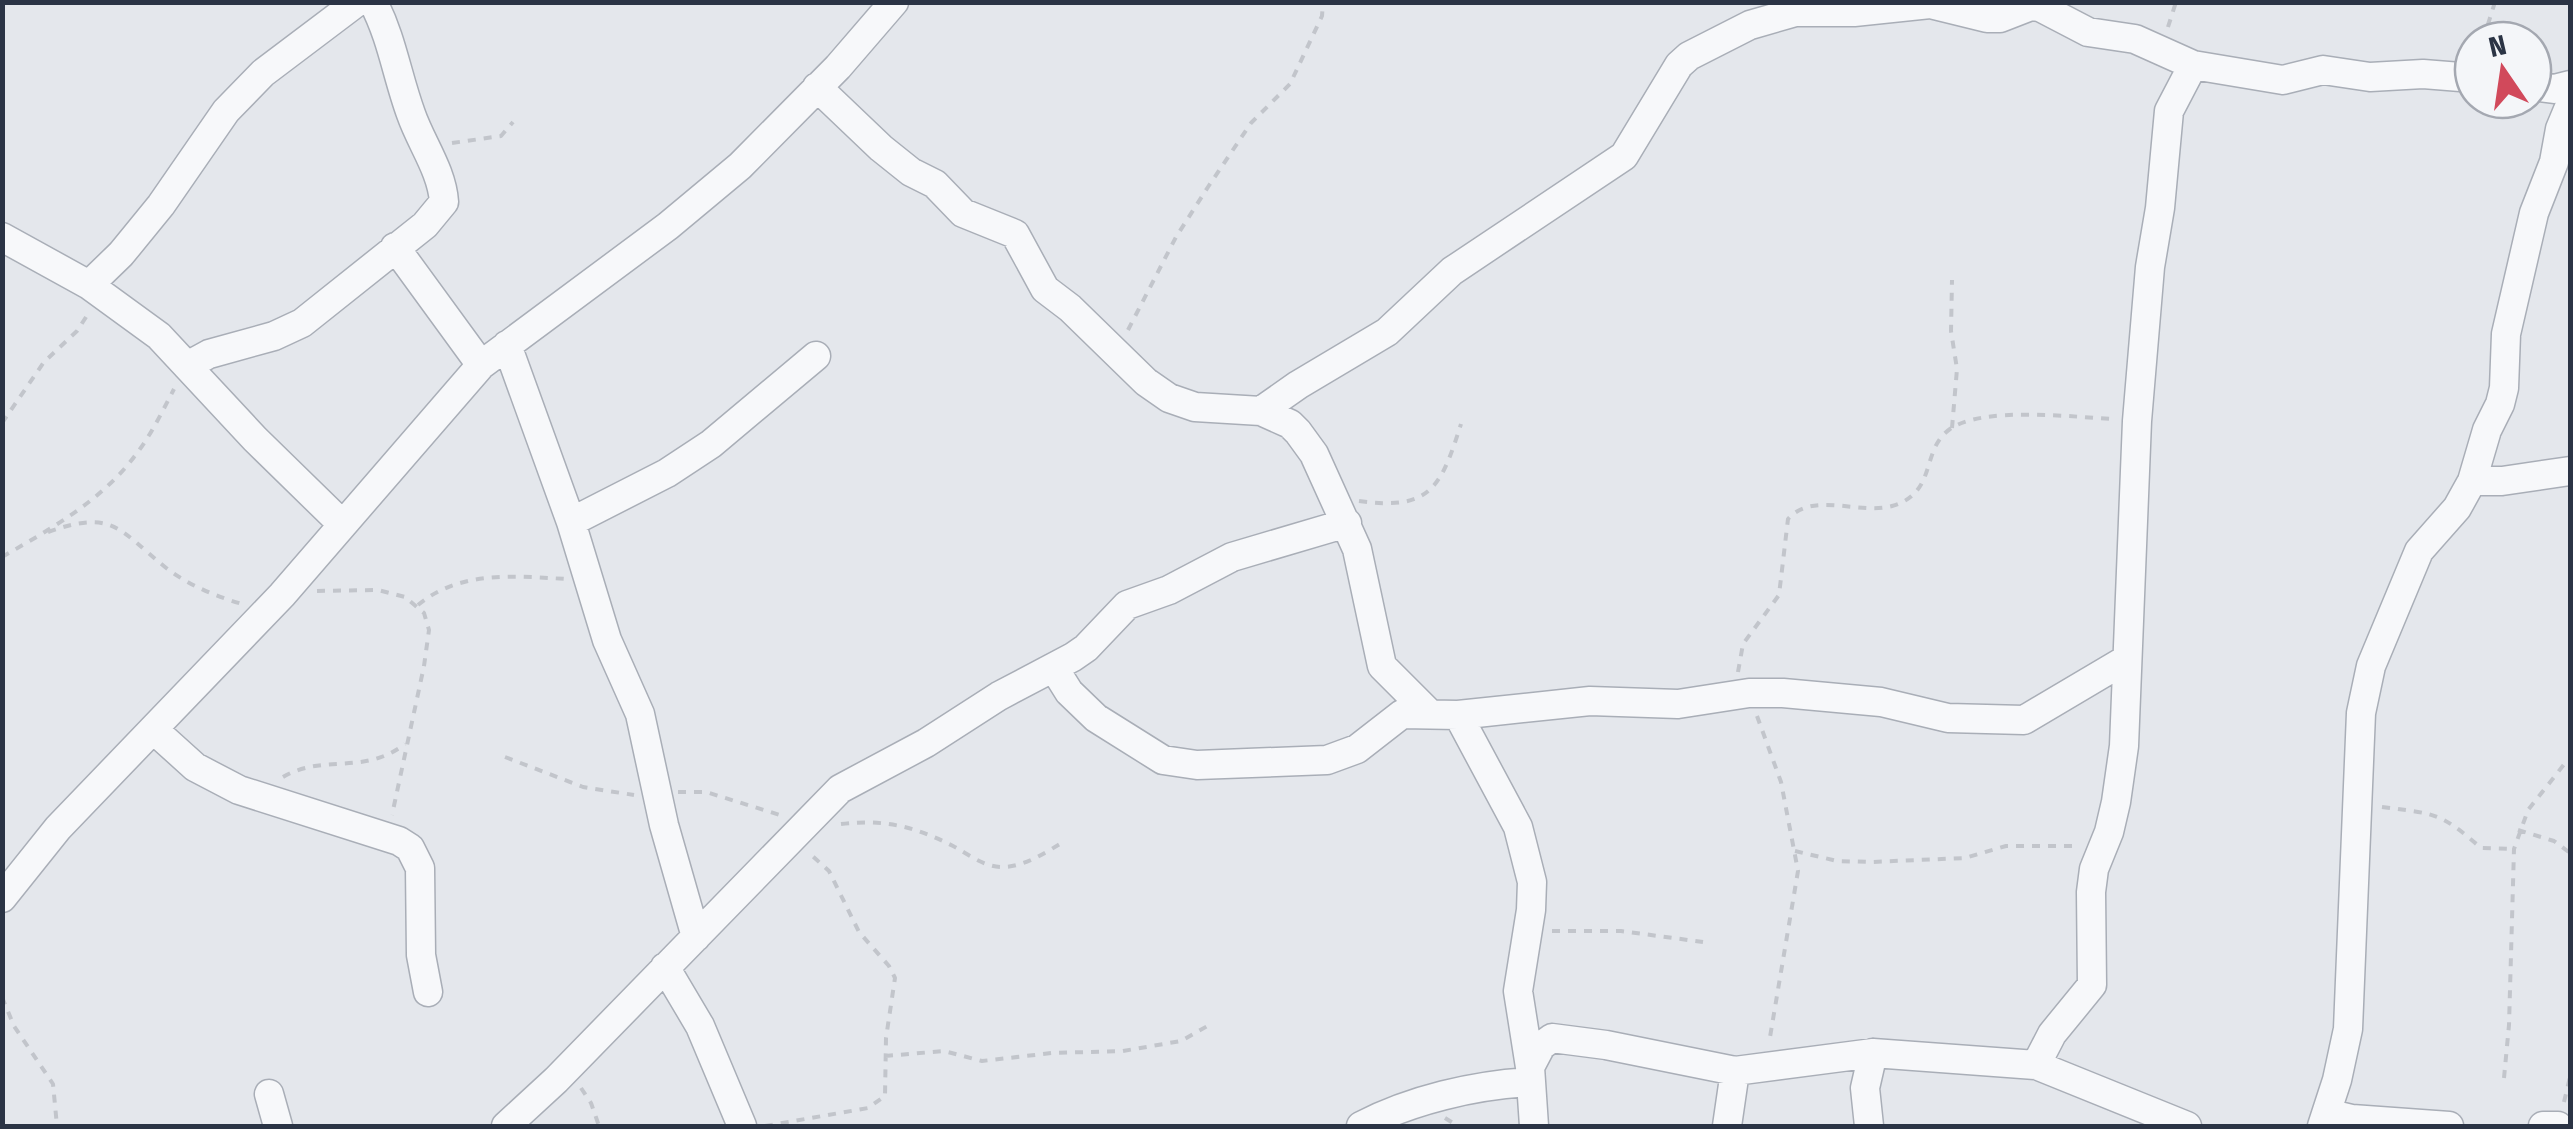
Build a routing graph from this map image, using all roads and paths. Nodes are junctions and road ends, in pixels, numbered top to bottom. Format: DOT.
graph roads {
  1 [pos="356,2"];
  2 [pos="373,2"];
  3 [pos="894,2"];
  4 [pos="1323,2"];
  5 [pos="2193,65"];
  6 [pos="2453,76"];
  7 [pos="817,88"];
  8 [pos="2570,105"];
  9 [pos="514,122"];
  10 [pos="422,142"];
  11 [pos="2,236"];
  12 [pos="395,247"];
  13 [pos="1952,280"];
  14 [pos="94,289"];
  15 [pos="508,345"];
  16 [pos="1116,354"];
  17 [pos="816,356"];
  18 [pos="482,365"];
  19 [pos="187,366"];
  20 [pos="1262,411"];
  21 [pos="2137,421"];
  22 [pos="2,424"];
  23 [pos="1461,424"];
  24 [pos="1952,428"];
  25 [pos="2570,471"];
  26 [pos="2472,481"];
  27 [pos="1341,510"];
  28 [pos="571,522"];
  29 [pos="342,524"];
  30 [pos="43,534"];
  31 [pos="2,557"];
  32 [pos="590,580"];
  33 [pos="274,603"];
  34 [pos="418,604"];
  35 [pos="2128,659"];
  36 [pos="1054,668"];
  37 [pos="1742,695"];
  38 [pos="1428,712"];
  39 [pos="1458,715"];
  40 [pos="154,730"];
  41 [pos="405,744"];
  42 [pos="505,757"];
  43 [pos="2566,762"];
  44 [pos="657,793"];
  45 [pos="254,794"];
  46 [pos="2358,804"];
  47 [pos="2518,830"];
  48 [pos="801,831"];
  49 [pos="387,837"];
  50 [pos="1060,844"];
  51 [pos="2105,845"];
  52 [pos="2514,850"];
  53 [pos="1795,851"];
  54 [pos="2570,852"];
  55 [pos="2,898"];
  56 [pos="1528,935"];
  57 [pos="696,937"];
  58 [pos="1704,942"];
  59 [pos="665,967"];
  60 [pos="428,992"];
  61 [pos="2,997"];
  62 [pos="1211,1024"];
  63 [pos="1873,1053"];
  64 [pos="885,1056"];
  65 [pos="2036,1065"];
  66 [pos="568,1067"];
  67 [pos="1764,1069"];
  68 [pos="1735,1072"];
  69 [pos="1530,1074"];
  70 [pos="2570,1077"];
  71 [pos="2504,1078"];
  72 [pos="269,1094"];
  73 [pos="2324,1120"];
  74 [pos="57,1126"];
  75 [pos="278,1126"];
  76 [pos="506,1126"];
  77 [pos="598,1126"];
  78 [pos="742,1126"];
  79 [pos="762,1126"];
  80 [pos="1360,1126"];
  81 [pos="1534,1126"];
  82 [pos="1727,1126"];
  83 [pos="1869,1126"];
  84 [pos="2187,1126"];
  85 [pos="2449,1126"];
  86 [pos="2543,1126"];
  87 [pos="2558,1126"];
  1 -- 14 [label="street"];
  2 -- 10 [label="street"];
  3 -- 7 [label="street"];
  4 -- 16 [label="path"];
  5 -- 6 [label="street"];
  5 -- 20 [label="street"];
  5 -- 21 [label="street"];
  7 -- 15 [label="street"];
  7 -- 16 [label="street"];
  8 -- 26 [label="street"];
  9 -- 10 [label="path"];
  10 -- 12 [label="street"];
  11 -- 14 [label="street"];
  12 -- 18 [label="street"];
  12 -- 19 [label="street"];
  13 -- 24 [label="path"];
  14 -- 19 [label="street"];
  14 -- 22 [label="path"];
  15 -- 18 [label="street"];
  15 -- 28 [label="street"];
  16 -- 20 [label="street"];
  17 -- 28 [label="street"];
  18 -- 29 [label="street"];
  19 -- 29 [label="street"];
  19 -- 30 [label="path"];
  20 -- 27 [label="street"];
  21 -- 24 [label="path"];
  21 -- 35 [label="street"];
  23 -- 27 [label="path"];
  24 -- 37 [label="path"];
  25 -- 26 [label="street"];
  26 -- 46 [label="street"];
  27 -- 36 [label="street"];
  27 -- 38 [label="street"];
  28 -- 32 [label="street"];
  29 -- 33 [label="street"];
  30 -- 31 [label="path"];
  30 -- 33 [label="path"];
  32 -- 34 [label="path"];
  32 -- 44 [label="street"];
  33 -- 34 [label="path"];
  33 -- 40 [label="street"];
  34 -- 41 [label="path"];
  35 -- 37 [label="street"];
  35 -- 51 [label="street"];
  36 -- 38 [label="street"];
  36 -- 48 [label="street"];
  37 -- 39 [label="street"];
  37 -- 53 [label="path"];
  38 -- 39 [label="street"];
  39 -- 56 [label="street"];
  40 -- 45 [label="street"];
  40 -- 55 [label="street"];
  41 -- 45 [label="path"];
  41 -- 49 [label="path"];
  42 -- 44 [label="path"];
  43 -- 47 [label="path"];
  44 -- 48 [label="path"];
  44 -- 57 [label="street"];
  45 -- 49 [label="street"];
  46 -- 52 [label="path"];
  46 -- 73 [label="street"];
  47 -- 52 [label="path"];
  47 -- 54 [label="path"];
  48 -- 50 [label="path"];
  48 -- 57 [label="street"];
  48 -- 64 [label="path"];
  49 -- 60 [label="street"];
  51 -- 53 [label="path"];
  51 -- 65 [label="street"];
  52 -- 71 [label="path"];
  53 -- 67 [label="path"];
  56 -- 58 [label="path"];
  56 -- 69 [label="street"];
  57 -- 59 [label="street"];
  59 -- 66 [label="street"];
  59 -- 78 [label="street"];
  61 -- 74 [label="path"];
  62 -- 64 [label="path"];
  63 -- 65 [label="street"];
  63 -- 67 [label="street"];
  63 -- 83 [label="street"];
  64 -- 79 [label="path"];
  65 -- 84 [label="street"];
  66 -- 76 [label="street"];
  66 -- 77 [label="path"];
  67 -- 68 [label="street"];
  68 -- 69 [label="street"];
  68 -- 82 [label="street"];
  69 -- 80 [label="street"];
  69 -- 81 [label="street"];
  70 -- 87 [label="path"];
  72 -- 75 [label="street"];
  73 -- 85 [label="street"];
  86 -- 87 [label="street"];
}
